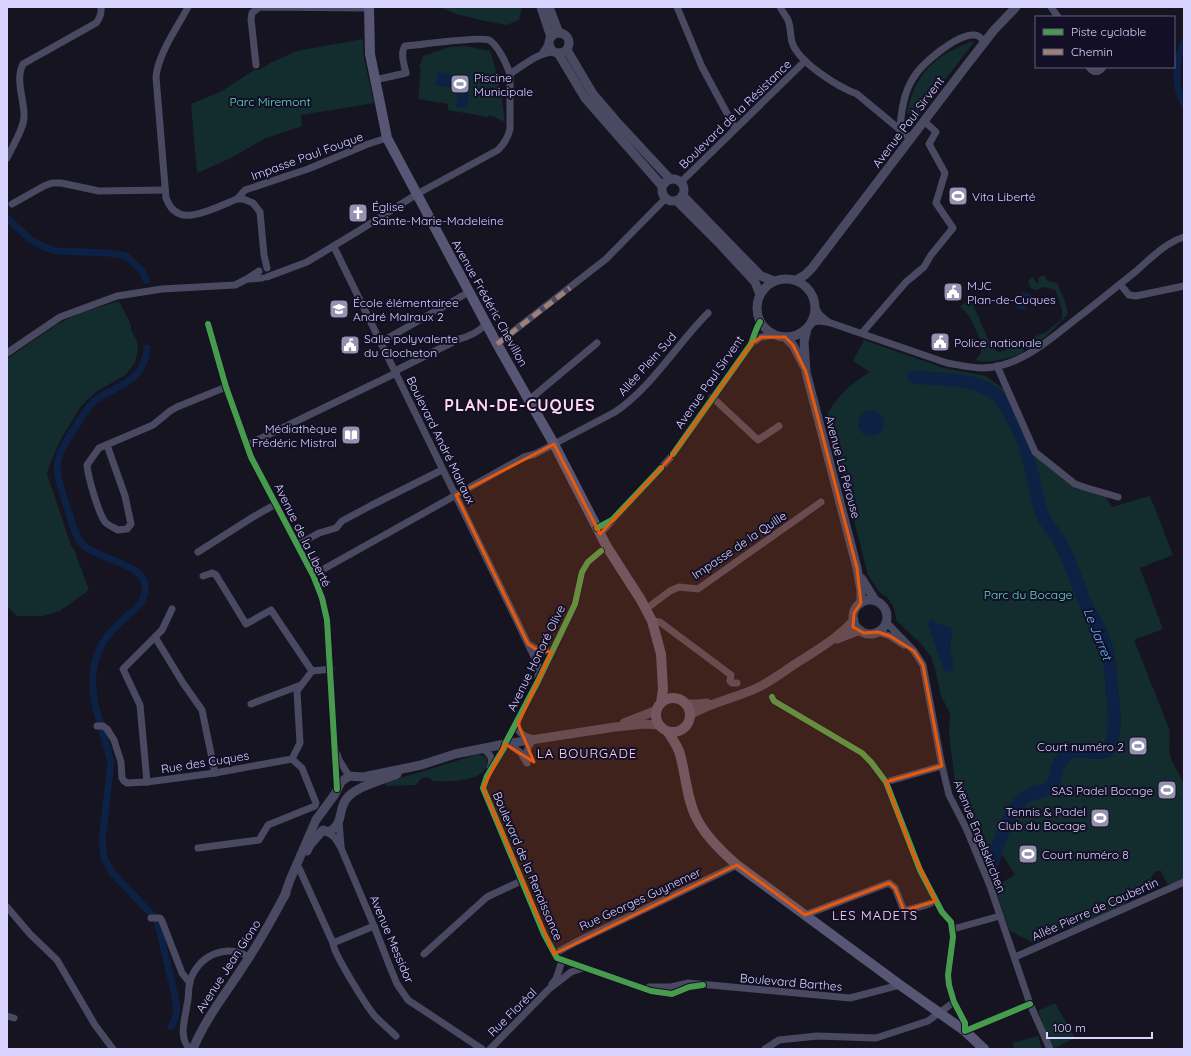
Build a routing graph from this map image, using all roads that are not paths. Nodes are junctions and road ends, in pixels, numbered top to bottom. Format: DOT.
graph roads {
  1 [pos="101,7"];
  2 [pos="188,7"];
  3 [pos="541,7"];
  4 [pos="549,7"];
  5 [pos="677,7"];
  6 [pos="780,7"];
  7 [pos="1013,7"];
  8 [pos="1016,7"];
  9 [pos="1047,7"];
  10 [pos="1051,7"];
  11 [pos="369,8"];
  12 [pos="1053,16"];
  13 [pos="1057,16"];
  14 [pos="998,26"];
  15 [pos="553,38"];
  16 [pos="985,42"];
  17 [pos="560,51"];
  18 [pos="542,54"];
  19 [pos="804,61"];
  20 [pos="256,65"];
  21 [pos="1090,68"];
  22 [pos="1102,68"];
  23 [pos="510,74"];
  24 [pos="375,80"];
  25 [pos="924,121"];
  26 [pos="735,128"];
  27 [pos="900,130"];
  28 [pos="387,138"];
  29 [pos="910,138"];
  30 [pos="7,158"];
  31 [pos="670,179"];
  32 [pos="681,182"];
  33 [pos="662,186"];
  34 [pos="165,190"];
  35 [pos="417,194"];
  36 [pos="666,198"];
  37 [pos="680,198"];
  38 [pos="237,199"];
  39 [pos="12,204"];
  40 [pos="1184,237"];
  41 [pos="334,247"];
  42 [pos="824,253"];
  43 [pos="264,272"];
  44 [pos="796,280"];
  45 [pos="774,281"];
  46 [pos="1120,284"];
  47 [pos="1184,286"];
  48 [pos="809,290"];
  49 [pos="469,292"];
  50 [pos="760,295"];
  51 [pos="815,307"];
  52 [pos="708,313"];
  53 [pos="828,322"];
  54 [pos="486,323"];
  55 [pos="208,324"];
  56 [pos="809,326"];
  57 [pos="862,333"];
  58 [pos="774,335"];
  59 [pos="785,337"];
  60 [pos="381,342"];
  61 [pos="597,343"];
  62 [pos="497,344"];
  63 [pos="7,353"];
  64 [pos="998,366"];
  65 [pos="395,372"];
  66 [pos="806,372"];
  67 [pos="226,387"];
  68 [pos="712,397"];
  69 [pos="530,400"];
  70 [pos="779,426"];
  71 [pos="554,444"];
  72 [pos="107,445"];
  73 [pos="247,445"];
  74 [pos="442,470"];
  75 [pos="456,495"];
  76 [pos="1118,497"];
  77 [pos="821,502"];
  78 [pos="276,504"];
  79 [pos="600,534"];
  80 [pos="297,545"];
  81 [pos="601,551"];
  82 [pos="198,552"];
  83 [pos="857,568"];
  84 [pos="314,575"];
  85 [pos="203,576"];
  86 [pos="875,600"];
  87 [pos="861,603"];
  88 [pos="172,609"];
  89 [pos="646,609"];
  90 [pos="854,620"];
  91 [pos="652,621"];
  92 [pos="886,622"];
  93 [pos="860,630"];
  94 [pos="878,632"];
  95 [pos="155,637"];
  96 [pos="831,642"];
  97 [pos="528,644"];
  98 [pos="553,650"];
  99 [pos="914,651"];
  100 [pos="331,669"];
  101 [pos="312,671"];
  102 [pos="662,673"];
  103 [pos="538,681"];
  104 [pos="738,683"];
  105 [pos="301,685"];
  106 [pos="772,697"];
  107 [pos="681,701"];
  108 [pos="715,702"];
  109 [pos="251,704"];
  110 [pos="659,706"];
  111 [pos="520,715"];
  112 [pos="690,715"];
  113 [pos="659,725"];
  114 [pos="100,726"];
  115 [pos="615,726"];
  116 [pos="681,730"];
  117 [pos="668,732"];
  118 [pos="534,739"];
  119 [pos="506,743"];
  120 [pos="335,746"];
  121 [pos="482,748"];
  122 [pos="678,750"];
  123 [pos="292,759"];
  124 [pos="421,765"];
  125 [pos="942,766"];
  126 [pos="215,773"];
  127 [pos="487,776"];
  128 [pos="351,777"];
  129 [pos="147,782"];
  130 [pos="886,782"];
  131 [pos="337,789"];
  132 [pos="355,792"];
  133 [pos="316,820"];
  134 [pos="339,822"];
  135 [pos="326,831"];
  136 [pos="198,848"];
  137 [pos="341,848"];
  138 [pos="737,865"];
  139 [pos="299,868"];
  140 [pos="522,881"];
  141 [pos="1184,882"];
  142 [pos="284,897"];
  143 [pos="936,901"];
  144 [pos="7,907"];
  145 [pos="805,915"];
  146 [pos="1000,916"];
  147 [pos="154,918"];
  148 [pos="374,926"];
  149 [pos="953,929"];
  150 [pos="333,943"];
  151 [pos="424,954"];
  152 [pos="554,954"];
  153 [pos="249,957"];
  154 [pos="1015,957"];
  155 [pos="562,960"];
  156 [pos="583,968"];
  157 [pos="190,983"];
  158 [pos="900,985"];
  159 [pos="549,989"];
  160 [pos="954,1002"];
  161 [pos="1030,1004"];
  162 [pos="940,1013"];
  163 [pos="965,1031"];
  164 [pos="396,1036"];
  165 [pos="978,1047"];
  166 [pos="113,1049"];
  167 [pos="190,1049"];
  168 [pos="193,1049"];
  169 [pos="482,1049"];
  170 [pos="490,1049"];
  171 [pos="765,1049"];
  172 [pos="1050,1049"];
  1 -- 30 [label="street"];
  2 -- 34 [label="street"];
  3 -- 15 [label="street"];
  4 -- 15 [label="street"];
  5 -- 26 [label="street"];
  6 -- 19 [label="street"];
  7 -- 14 [label="street, Avenue Paul Sirvent"];
  8 -- 14 [label="street, Avenue Paul Sirvent"];
  9 -- 12 [label="street"];
  10 -- 13 [label="street"];
  11 -- 20 [label="street"];
  11 -- 24 [label="main road, Avenue Frédéric Chevillon"];
  14 -- 16 [label="street, Avenue Paul Sirvent"];
  15 -- 17 [label="street"];
  15 -- 17 [label="street"];
  15 -- 18 [label="street"];
  16 -- 25 [label="street, Avenue Paul Sirvent"];
  16 -- 27 [label="street"];
  17 -- 18 [label="street"];
  17 -- 31 [label="street"];
  17 -- 33 [label="street"];
  18 -- 23 [label="street"];
  19 -- 26 [label="street, Boulevard de la Résistance"];
  19 -- 27 [label="street"];
  21 -- 22 [label="street"];
  23 -- 24 [label="street"];
  23 -- 35 [label="street"];
  24 -- 28 [label="main road, Avenue Frédéric Chevillon"];
  25 -- 29 [label="street, Avenue Paul Sirvent"];
  25 -- 57 [label="street"];
  26 -- 32 [label="street, Boulevard de la Résistance"];
  27 -- 29 [label="street"];
  28 -- 35 [label="main road, Avenue Frédéric Chevillon"];
  28 -- 38 [label="street, Impasse Paul Fouque"];
  29 -- 42 [label="street, Avenue Paul Sirvent"];
  31 -- 32 [label="street"];
  31 -- 33 [label="street"];
  32 -- 37 [label="street"];
  33 -- 36 [label="street"];
  34 -- 38 [label="street, Impasse Paul Fouque"];
  34 -- 39 [label="street"];
  35 -- 41 [label="street"];
  35 -- 49 [label="main road, Avenue Frédéric Chevillon"];
  36 -- 37 [label="street"];
  36 -- 62 [label="street"];
  37 -- 45 [label="street"];
  37 -- 50 [label="street"];
  38 -- 43 [label="street"];
  40 -- 46 [label="street"];
  41 -- 43 [label="street"];
  41 -- 60 [label="street, Boulevard André Malraux"];
  42 -- 44 [label="street"];
  42 -- 48 [label="street"];
  43 -- 63 [label="street"];
  44 -- 45 [label="street"];
  44 -- 48 [label="street"];
  45 -- 50 [label="street"];
  46 -- 47 [label="street"];
  46 -- 64 [label="street"];
  48 -- 51 [label="street"];
  49 -- 54 [label="main road, Avenue Frédéric Chevillon"];
  49 -- 60 [label="street"];
  50 -- 58 [label="street"];
  51 -- 53 [label="street"];
  51 -- 56 [label="street"];
  52 -- 71 [label="street, Allée Plein Sud"];
  53 -- 56 [label="street"];
  53 -- 57 [label="street"];
  54 -- 62 [label="main road, Avenue Frédéric Chevillon"];
  54 -- 65 [label="street"];
  55 -- 67 [label="street, Avenue de la Liberté"];
  56 -- 59 [label="street"];
  56 -- 66 [label="street, Avenue La Pérouse"];
  57 -- 64 [label="street"];
  58 -- 59 [label="street"];
  58 -- 68 [label="street, Avenue Paul Sirvent"];
  59 -- 66 [label="street, Avenue La Pérouse"];
  60 -- 65 [label="street, Boulevard André Malraux"];
  61 -- 69 [label="street"];
  62 -- 69 [label="main road, Avenue Frédéric Chevillon"];
  64 -- 76 [label="street"];
  65 -- 73 [label="street"];
  65 -- 74 [label="street, Boulevard André Malraux"];
  66 -- 83 [label="street, Avenue La Pérouse"];
  67 -- 72 [label="street"];
  67 -- 73 [label="street, Avenue de la Liberté"];
  68 -- 70 [label="street"];
  68 -- 79 [label="street, Avenue Paul Sirvent"];
  69 -- 71 [label="main road, Avenue Frédéric Chevillon"];
  71 -- 75 [label="street, Allée Plein Sud"];
  71 -- 79 [label="main road, Avenue Frédéric Chevillon"];
  72 -- 72 [label="street"];
  73 -- 78 [label="street, Avenue de la Liberté"];
  74 -- 75 [label="street, Boulevard André Malraux"];
  74 -- 80 [label="street"];
  75 -- 84 [label="street, Allée Plein Sud"];
  75 -- 97 [label="street, Boulevard André Malraux"];
  77 -- 89 [label="street, Impasse de la Quille"];
  78 -- 80 [label="street, Avenue de la Liberté"];
  78 -- 82 [label="street"];
  79 -- 89 [label="main road, Avenue Frédéric Chevillon"];
  80 -- 84 [label="street, Avenue de la Liberté"];
  81 -- 98 [label="street, Avenue Honoré Olive"];
  83 -- 86 [label="street, Avenue La Pérouse"];
  83 -- 87 [label="street, Avenue La Pérouse"];
  84 -- 100 [label="street, Avenue de la Liberté"];
  85 -- 101 [label="street"];
  86 -- 87 [label="street"];
  86 -- 92 [label="street"];
  87 -- 90 [label="street"];
  88 -- 95 [label="street, Rue des Cuques"];
  89 -- 91 [label="main road, Avenue Frédéric Chevillon"];
  90 -- 93 [label="street"];
  90 -- 96 [label="street"];
  91 -- 102 [label="main road, Avenue Frédéric Chevillon"];
  91 -- 104 [label="street"];
  92 -- 94 [label="street"];
  92 -- 99 [label="street, Avenue Engelskirchen"];
  93 -- 94 [label="street"];
  93 -- 96 [label="street"];
  94 -- 99 [label="street, Avenue Engelskirchen"];
  95 -- 126 [label="street"];
  95 -- 129 [label="street, Rue des Cuques"];
  96 -- 108 [label="street"];
  97 -- 98 [label="street"];
  97 -- 103 [label="street, Boulevard André Malraux"];
  98 -- 103 [label="street, Avenue Honoré Olive"];
  99 -- 125 [label="street, Avenue Engelskirchen"];
  100 -- 101 [label="street"];
  100 -- 120 [label="street, Avenue de la Liberté"];
  101 -- 105 [label="street"];
  102 -- 107 [label="main road"];
  102 -- 110 [label="main road, Avenue Frédéric Chevillon"];
  103 -- 111 [label="street, Avenue Honoré Olive"];
  105 -- 109 [label="street"];
  105 -- 123 [label="street"];
  106 -- 130 [label="street"];
  107 -- 108 [label="street"];
  107 -- 110 [label="main road"];
  107 -- 112 [label="main road"];
  108 -- 112 [label="street"];
  110 -- 113 [label="main road"];
  110 -- 115 [label="street"];
  111 -- 118 [label="street, Avenue Honoré Olive"];
  111 -- 119 [label="street, Avenue Honoré Olive"];
  112 -- 116 [label="main road"];
  113 -- 115 [label="street"];
  113 -- 117 [label="main road"];
  114 -- 129 [label="street"];
  115 -- 118 [label="street"];
  116 -- 117 [label="main road"];
  116 -- 122 [label="main road"];
  117 -- 122 [label="main road"];
  118 -- 119 [label="street"];
  118 -- 119 [label="street"];
  119 -- 121 [label="street"];
  119 -- 127 [label="street, Avenue Honoré Olive"];
  120 -- 128 [label="street, Avenue de la Liberté"];
  120 -- 131 [label="street, Avenue de la Liberté"];
  121 -- 124 [label="street"];
  121 -- 127 [label="street"];
  122 -- 138 [label="main road"];
  123 -- 126 [label="street, Rue des Cuques"];
  123 -- 136 [label="street"];
  124 -- 128 [label="street"];
  124 -- 132 [label="street"];
  125 -- 130 [label="street"];
  125 -- 146 [label="street, Avenue Engelskirchen"];
  126 -- 129 [label="street, Rue des Cuques"];
  127 -- 140 [label="street, Boulevard de la Renaissance"];
  128 -- 131 [label="street, Avenue Jean Giono"];
  128 -- 132 [label="street"];
  130 -- 143 [label="street"];
  131 -- 133 [label="street, Avenue Jean Giono"];
  132 -- 134 [label="street"];
  133 -- 135 [label="street"];
  133 -- 142 [label="street, Avenue Jean Giono"];
  134 -- 135 [label="street, Avenue Jean Giono"];
  134 -- 137 [label="street, Avenue Messidor"];
  135 -- 137 [label="street, Avenue Messidor"];
  135 -- 139 [label="street, Avenue Jean Giono"];
  137 -- 148 [label="street, Avenue Messidor"];
  138 -- 145 [label="main road"];
  138 -- 152 [label="street, Rue Georges Guynemer"];
  139 -- 142 [label="street, Avenue Jean Giono"];
  139 -- 150 [label="street"];
  140 -- 151 [label="street"];
  140 -- 152 [label="street, Boulevard de la Renaissance"];
  141 -- 154 [label="street, Allée Pierre de Coubertin"];
  142 -- 153 [label="street, Avenue Jean Giono"];
  143 -- 145 [label="street"];
  143 -- 149 [label="street"];
  144 -- 166 [label="street"];
  145 -- 158 [label="main road"];
  146 -- 149 [label="street"];
  146 -- 154 [label="street, Avenue Engelskirchen"];
  147 -- 157 [label="street"];
  148 -- 150 [label="street"];
  148 -- 169 [label="street, Avenue Messidor"];
  149 -- 160 [label="street"];
  150 -- 164 [label="street"];
  152 -- 155 [label="street, Boulevard de la Renaissance"];
  153 -- 157 [label="street"];
  153 -- 168 [label="street, Avenue Jean Giono"];
  154 -- 161 [label="street, Avenue Engelskirchen"];
  155 -- 156 [label="street, Boulevard Barthes"];
  155 -- 159 [label="street, Rue Floréal"];
  156 -- 158 [label="street, Boulevard Barthes"];
  156 -- 159 [label="street, Rue Floréal"];
  157 -- 167 [label="street"];
  158 -- 162 [label="main road"];
  159 -- 170 [label="street, Rue Floréal"];
  160 -- 162 [label="street"];
  160 -- 163 [label="street"];
  161 -- 163 [label="street"];
  161 -- 172 [label="street, Avenue Engelskirchen"];
  162 -- 163 [label="main road"];
  162 -- 171 [label="street"];
  163 -- 165 [label="main road"];
}
